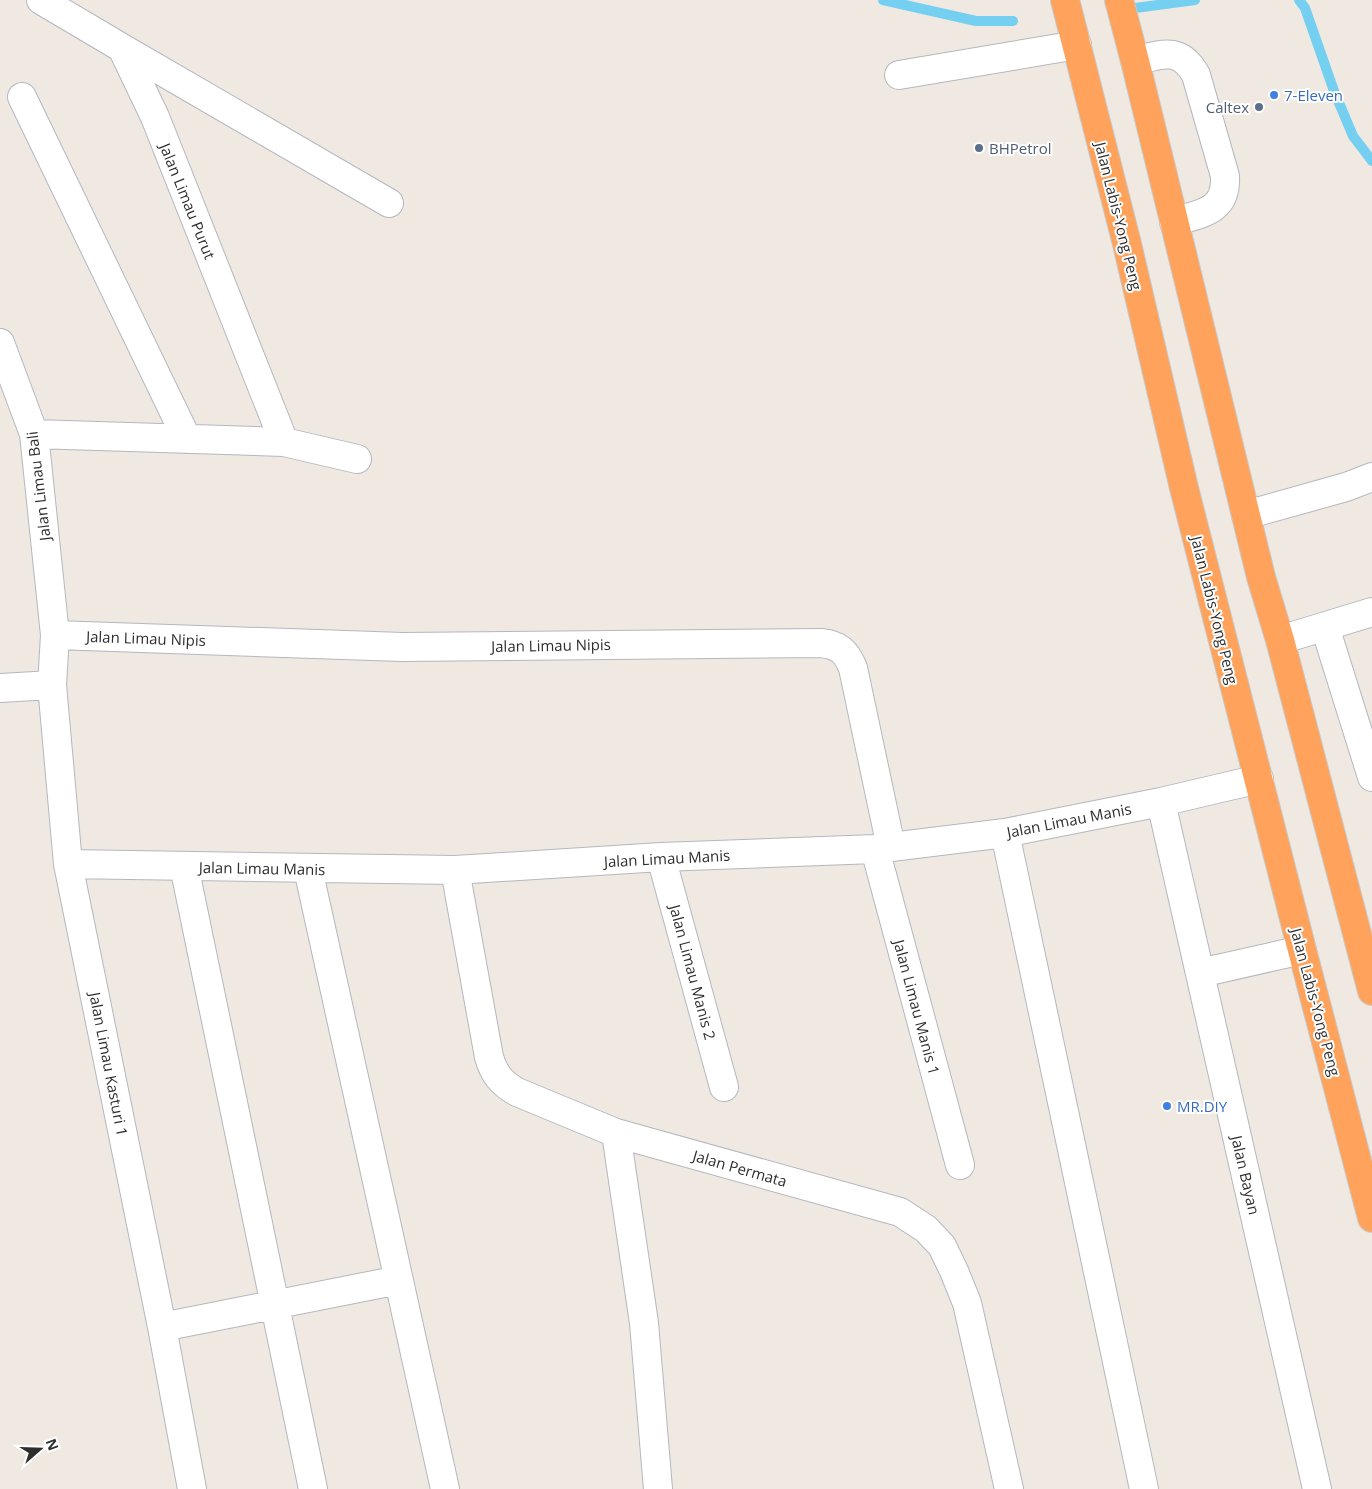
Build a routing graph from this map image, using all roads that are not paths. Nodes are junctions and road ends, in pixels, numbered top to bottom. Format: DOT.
graph roads {
  1 [pos="42,0"];
  2 [pos="1065,0"];
  3 [pos="1119,0"];
  4 [pos="1077,45"];
  5 [pos="122,48"];
  6 [pos="1135,61"];
  7 [pos="899,75"];
  8 [pos="22,97"];
  9 [pos="389,203"];
  10 [pos="1174,222"];
  11 [pos="0,343"];
  12 [pos="34,434"];
  13 [pos="187,439"];
  14 [pos="284,442"];
  15 [pos="357,459"];
  16 [pos="1372,478"];
  17 [pos="1246,515"];
  18 [pos="1372,612"];
  19 [pos="1326,627"];
  20 [pos="55,635"];
  21 [pos="1280,640"];
  22 [pos="52,685"];
  23 [pos="0,688"];
  24 [pos="1372,777"];
  25 [pos="1258,779"];
  26 [pos="1161,802"];
  27 [pos="1005,833"];
  28 [pos="883,848"];
  29 [pos="661,857"];
  30 [pos="68,864"];
  31 [pos="184,866"];
  32 [pos="308,868"];
  33 [pos="455,870"];
  34 [pos="1302,950"];
  35 [pos="1200,973"];
  36 [pos="1372,991"];
  37 [pos="724,1087"];
  38 [pos="616,1133"];
  39 [pos="960,1165"];
  40 [pos="1372,1218"];
  41 [pos="399,1280"];
  42 [pos="274,1304"];
  43 [pos="162,1327"];
  44 [pos="192,1489"];
  45 [pos="313,1489"];
  46 [pos="445,1489"];
  47 [pos="658,1489"];
  48 [pos="1009,1489"];
  49 [pos="1144,1489"];
  50 [pos="1317,1489"];
  1 -- 5 [label="street"];
  2 -- 4 [label="highway, Jalan Labis-Yong Peng"];
  3 -- 6 [label="highway"];
  4 -- 7 [label="street"];
  4 -- 25 [label="highway, Jalan Labis-Yong Peng"];
  5 -- 9 [label="street"];
  5 -- 14 [label="street, Jalan Limau Purut"];
  6 -- 10 [label="highway"];
  6 -- 10 [label="street"];
  8 -- 13 [label="street"];
  10 -- 17 [label="highway"];
  11 -- 12 [label="street, Jalan Limau Bali"];
  12 -- 13 [label="street"];
  12 -- 20 [label="street, Jalan Limau Bali"];
  13 -- 14 [label="street"];
  14 -- 15 [label="street"];
  16 -- 17 [label="street"];
  17 -- 21 [label="highway"];
  18 -- 19 [label="street"];
  19 -- 21 [label="street"];
  19 -- 24 [label="street"];
  20 -- 22 [label="street, Jalan Limau Kasturi 1"];
  20 -- 28 [label="street, Jalan Limau Nipis"];
  21 -- 36 [label="highway"];
  22 -- 23 [label="street"];
  22 -- 30 [label="street, Jalan Limau Kasturi 1"];
  25 -- 26 [label="street, Jalan Limau Manis"];
  25 -- 34 [label="highway, Jalan Labis-Yong Peng"];
  26 -- 27 [label="street, Jalan Limau Manis"];
  26 -- 35 [label="street, Jalan Bayan"];
  27 -- 28 [label="street, Jalan Limau Manis"];
  27 -- 49 [label="street"];
  28 -- 29 [label="street, Jalan Limau Manis"];
  28 -- 39 [label="street, Jalan Limau Manis 1"];
  29 -- 33 [label="street, Jalan Limau Manis"];
  29 -- 37 [label="street, Jalan Limau Manis 2"];
  30 -- 31 [label="street, Jalan Limau Manis"];
  30 -- 43 [label="street, Jalan Limau Kasturi 1"];
  31 -- 32 [label="street, Jalan Limau Manis"];
  31 -- 42 [label="street"];
  32 -- 33 [label="street, Jalan Limau Manis"];
  32 -- 41 [label="street"];
  33 -- 38 [label="street, Jalan Permata"];
  34 -- 35 [label="street"];
  34 -- 40 [label="highway, Jalan Labis-Yong Peng"];
  35 -- 50 [label="street, Jalan Bayan"];
  38 -- 47 [label="street"];
  38 -- 48 [label="street, Jalan Permata"];
  41 -- 42 [label="street"];
  41 -- 46 [label="street"];
  42 -- 43 [label="street"];
  42 -- 45 [label="street"];
  43 -- 44 [label="street, Jalan Limau Kasturi 1"];
}
